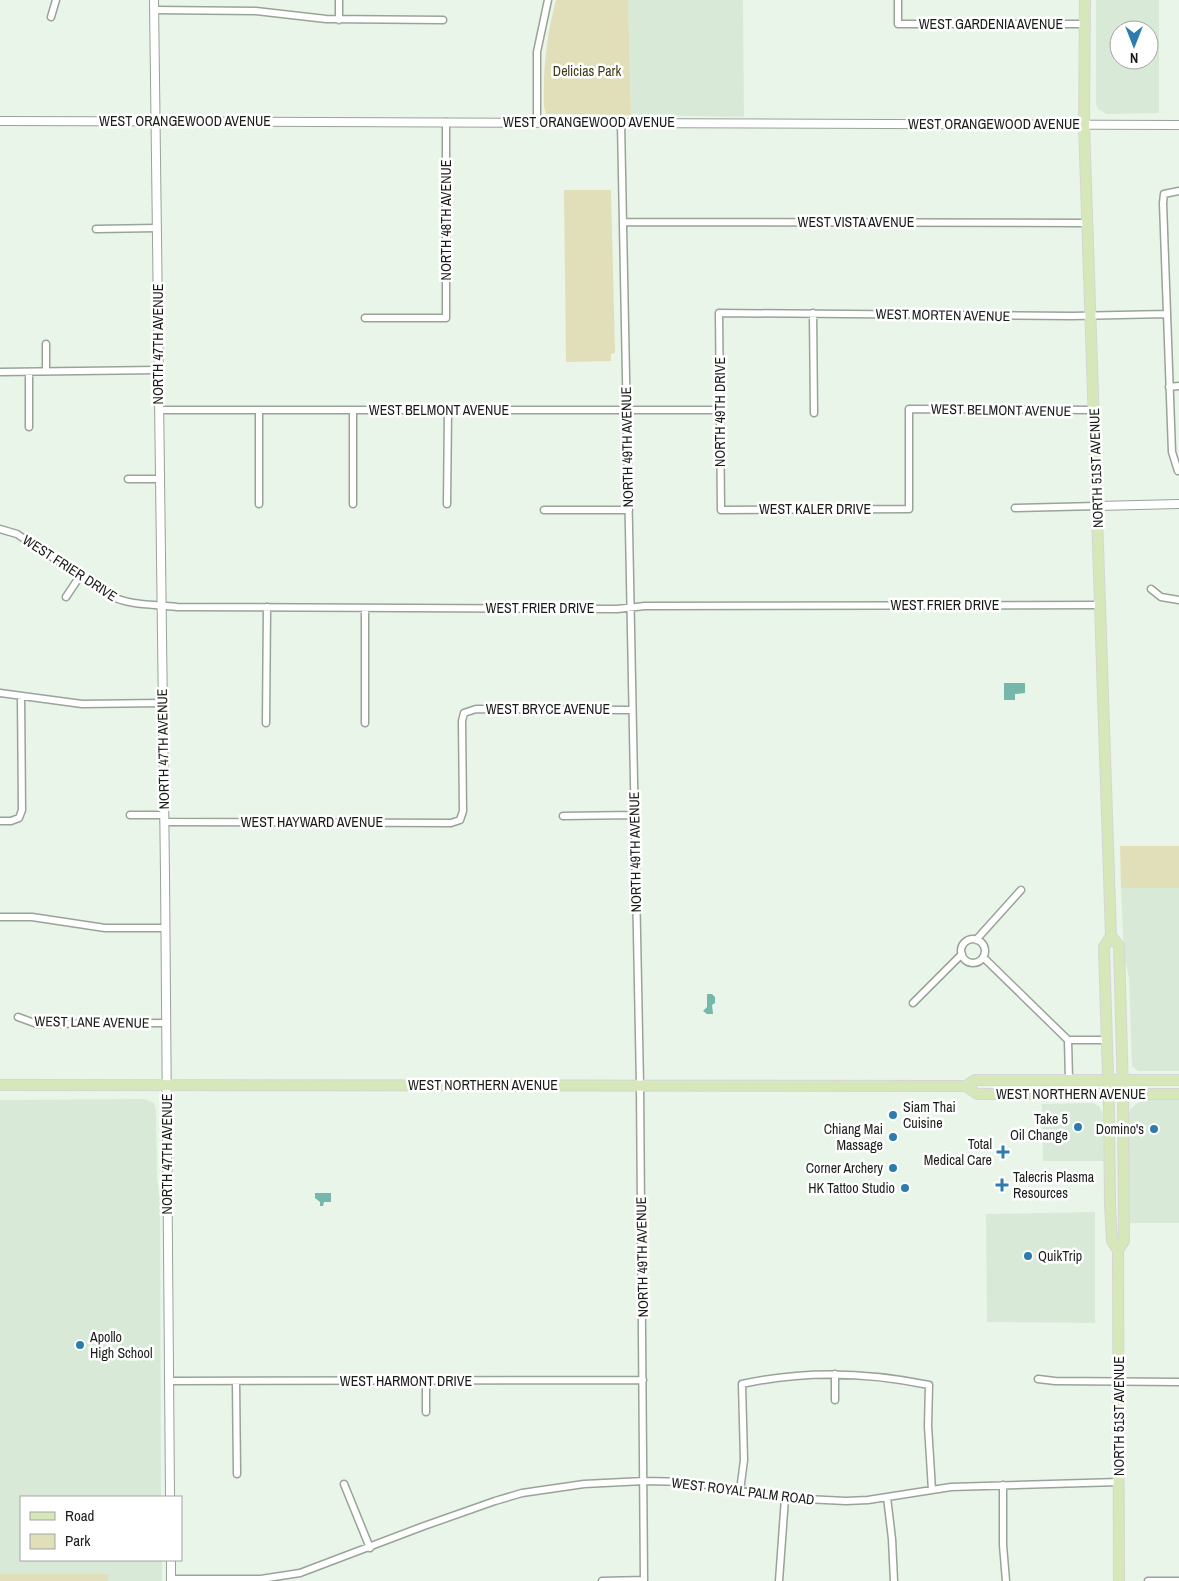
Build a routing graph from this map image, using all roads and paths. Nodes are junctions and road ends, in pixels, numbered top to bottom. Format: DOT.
graph roads {
  1 [pos="56,0"];
  2 [pos="154,0"];
  3 [pos="339,0"];
  4 [pos="548,0"];
  5 [pos="898,0"];
  6 [pos="1085,0"];
  7 [pos="154,10"];
  8 [pos="51,17"];
  9 [pos="339,20"];
  10 [pos="443,20"];
  11 [pos="1085,24"];
  12 [pos="0,121"];
  13 [pos="156,121"];
  14 [pos="446,122"];
  15 [pos="537,122"];
  16 [pos="621,123"];
  17 [pos="1084,124"];
  18 [pos="1179,125"];
  19 [pos="1179,191"];
  20 [pos="623,222"];
  21 [pos="1088,222"];
  22 [pos="157,228"];
  23 [pos="96,229"];
  24 [pos="719,313"];
  25 [pos="813,313"];
  26 [pos="1167,314"];
  27 [pos="1092,316"];
  28 [pos="365,318"];
  29 [pos="46,344"];
  30 [pos="158,370"];
  31 [pos="46,371"];
  32 [pos="0,372"];
  33 [pos="28,372"];
  34 [pos="1179,386"];
  35 [pos="1169,387"];
  36 [pos="159,410"];
  37 [pos="259,410"];
  38 [pos="354,410"];
  39 [pos="448,410"];
  40 [pos="627,410"];
  41 [pos="720,410"];
  42 [pos="1094,410"];
  43 [pos="814,413"];
  44 [pos="29,427"];
  45 [pos="1178,471"];
  46 [pos="160,478"];
  47 [pos="128,479"];
  48 [pos="259,504"];
  49 [pos="353,504"];
  50 [pos="447,504"];
  51 [pos="1179,504"];
  52 [pos="1097,506"];
  53 [pos="1015,508"];
  54 [pos="909,509"];
  55 [pos="544,510"];
  56 [pos="629,510"];
  57 [pos="720,510"];
  58 [pos="0,529"];
  59 [pos="80,576"];
  60 [pos="1152,589"];
  61 [pos="66,597"];
  62 [pos="1179,600"];
  63 [pos="161,605"];
  64 [pos="1101,605"];
  65 [pos="267,607"];
  66 [pos="365,608"];
  67 [pos="630,608"];
  68 [pos="0,693"];
  69 [pos="20,696"];
  70 [pos="162,703"];
  71 [pos="632,710"];
  72 [pos="266,723"];
  73 [pos="364,723"];
  74 [pos="130,815"];
  75 [pos="563,816"];
  76 [pos="634,816"];
  77 [pos="163,818"];
  78 [pos="460,820"];
  79 [pos="0,821"];
  80 [pos="1021,890"];
  81 [pos="0,916"];
  82 [pos="165,928"];
  83 [pos="1112,936"];
  84 [pos="976,940"];
  85 [pos="962,954"];
  86 [pos="983,957"];
  87 [pos="914,1002"];
  88 [pos="18,1018"];
  89 [pos="166,1024"];
  90 [pos="1068,1040"];
  91 [pos="1107,1040"];
  92 [pos="1069,1080"];
  93 [pos="1109,1080"];
  94 [pos="1123,1080"];
  95 [pos="1179,1080"];
  96 [pos="0,1085"];
  97 [pos="167,1085"];
  98 [pos="640,1086"];
  99 [pos="966,1086"];
  100 [pos="1109,1094"];
  101 [pos="1123,1094"];
  102 [pos="1179,1094"];
  103 [pos="1118,1250"];
  104 [pos="835,1374"];
  105 [pos="1038,1378"];
  106 [pos="426,1380"];
  107 [pos="643,1380"];
  108 [pos="169,1381"];
  109 [pos="236,1381"];
  110 [pos="1118,1382"];
  111 [pos="1179,1382"];
  112 [pos="835,1400"];
  113 [pos="426,1412"];
  114 [pos="237,1474"];
  115 [pos="644,1480"];
  116 [pos="1119,1482"];
  117 [pos="344,1484"];
  118 [pos="1003,1485"];
  119 [pos="932,1490"];
  120 [pos="740,1491"];
  121 [pos="170,1496"];
  122 [pos="887,1497"];
  123 [pos="785,1498"];
  124 [pos="370,1548"];
  125 [pos="171,1561"];
  126 [pos="171,1580"];
  127 [pos="234,1580"];
  128 [pos="602,1581"];
  129 [pos="644,1581"];
  130 [pos="779,1581"];
  131 [pos="894,1581"];
  132 [pos="1006,1581"];
  133 [pos="1119,1581"];
  134 [pos="1148,1581"];
  135 [pos="1179,1581"];
  1 -- 8 [label="street"];
  2 -- 7 [label="street, NORTH 47TH AVENUE"];
  3 -- 9 [label="street"];
  4 -- 15 [label="street"];
  5 -- 11 [label="street, WEST GARDENIA AVENUE"];
  6 -- 11 [label="main road, NORTH 51ST AVENUE"];
  7 -- 9 [label="street"];
  7 -- 13 [label="street, NORTH 47TH AVENUE"];
  9 -- 10 [label="street"];
  11 -- 17 [label="main road, NORTH 51ST AVENUE"];
  12 -- 13 [label="street, WEST ORANGEWOOD AVENUE"];
  13 -- 14 [label="street, WEST ORANGEWOOD AVENUE"];
  13 -- 22 [label="street, NORTH 47TH AVENUE"];
  14 -- 15 [label="street, WEST ORANGEWOOD AVENUE"];
  14 -- 28 [label="street, NORTH 48TH AVENUE"];
  15 -- 16 [label="street, WEST ORANGEWOOD AVENUE"];
  16 -- 17 [label="street, WEST ORANGEWOOD AVENUE"];
  16 -- 20 [label="street, NORTH 49TH AVENUE"];
  17 -- 18 [label="street, WEST ORANGEWOOD AVENUE"];
  17 -- 21 [label="main road, NORTH 51ST AVENUE"];
  19 -- 26 [label="street"];
  20 -- 21 [label="street, WEST VISTA AVENUE"];
  20 -- 40 [label="street, NORTH 49TH AVENUE"];
  21 -- 27 [label="main road, NORTH 51ST AVENUE"];
  22 -- 23 [label="street"];
  22 -- 30 [label="street, NORTH 47TH AVENUE"];
  24 -- 25 [label="street, WEST MORTEN AVENUE"];
  24 -- 41 [label="street, NORTH 49TH DRIVE"];
  25 -- 27 [label="street, WEST MORTEN AVENUE"];
  25 -- 43 [label="street"];
  26 -- 27 [label="street, WEST MORTEN AVENUE"];
  26 -- 35 [label="street"];
  27 -- 42 [label="main road, NORTH 51ST AVENUE"];
  29 -- 31 [label="street"];
  30 -- 31 [label="street"];
  30 -- 36 [label="street, NORTH 47TH AVENUE"];
  31 -- 33 [label="street"];
  32 -- 33 [label="street"];
  33 -- 44 [label="street"];
  34 -- 35 [label="street"];
  35 -- 45 [label="street"];
  36 -- 37 [label="street, WEST BELMONT AVENUE"];
  36 -- 46 [label="street, NORTH 47TH AVENUE"];
  37 -- 38 [label="street, WEST BELMONT AVENUE"];
  37 -- 48 [label="street"];
  38 -- 39 [label="street, WEST BELMONT AVENUE"];
  38 -- 49 [label="street"];
  39 -- 40 [label="street, WEST BELMONT AVENUE"];
  39 -- 50 [label="street"];
  40 -- 41 [label="street, WEST BELMONT AVENUE"];
  40 -- 56 [label="street, NORTH 49TH AVENUE"];
  41 -- 57 [label="street, NORTH 49TH DRIVE"];
  42 -- 52 [label="main road, NORTH 51ST AVENUE"];
  42 -- 54 [label="street, WEST BELMONT AVENUE"];
  46 -- 47 [label="street"];
  46 -- 63 [label="street, NORTH 47TH AVENUE"];
  51 -- 52 [label="street"];
  52 -- 53 [label="street"];
  52 -- 64 [label="main road, NORTH 51ST AVENUE"];
  54 -- 57 [label="street, WEST KALER DRIVE"];
  55 -- 56 [label="street"];
  56 -- 67 [label="street, NORTH 49TH AVENUE"];
  58 -- 59 [label="street, WEST FRIER DRIVE"];
  59 -- 61 [label="street"];
  59 -- 63 [label="street, WEST FRIER DRIVE"];
  60 -- 62 [label="street"];
  63 -- 65 [label="street, WEST FRIER DRIVE"];
  63 -- 70 [label="street, NORTH 47TH AVENUE"];
  64 -- 67 [label="street, WEST FRIER DRIVE"];
  64 -- 83 [label="main road, NORTH 51ST AVENUE"];
  65 -- 66 [label="street, WEST FRIER DRIVE"];
  65 -- 72 [label="street"];
  66 -- 67 [label="street, WEST FRIER DRIVE"];
  66 -- 73 [label="street"];
  67 -- 71 [label="street, NORTH 49TH AVENUE"];
  68 -- 69 [label="street"];
  69 -- 70 [label="street"];
  69 -- 79 [label="street"];
  70 -- 77 [label="street, NORTH 47TH AVENUE"];
  71 -- 76 [label="street, NORTH 49TH AVENUE"];
  71 -- 78 [label="street, WEST BRYCE AVENUE"];
  74 -- 77 [label="street, WEST HAYWARD AVENUE"];
  75 -- 76 [label="street"];
  76 -- 98 [label="street, NORTH 49TH AVENUE"];
  77 -- 78 [label="street, WEST HAYWARD AVENUE"];
  77 -- 82 [label="street, NORTH 47TH AVENUE"];
  80 -- 84 [label="street"];
  81 -- 82 [label="street"];
  82 -- 89 [label="street, NORTH 47TH AVENUE"];
  83 -- 91 [label="main road, NORTH 51ST AVENUE"];
  83 -- 94 [label="main road, NORTH 51ST AVENUE"];
  84 -- 85 [label="street"];
  84 -- 86 [label="street"];
  85 -- 86 [label="street"];
  85 -- 87 [label="street"];
  86 -- 90 [label="street"];
  88 -- 89 [label="street, WEST LANE AVENUE"];
  89 -- 97 [label="street, NORTH 47TH AVENUE"];
  90 -- 91 [label="street"];
  90 -- 92 [label="street"];
  91 -- 93 [label="main road, NORTH 51ST AVENUE"];
  92 -- 93 [label="main road, WEST NORTHERN AVENUE"];
  92 -- 99 [label="main road, WEST NORTHERN AVENUE"];
  93 -- 94 [label="main road, WEST NORTHERN AVENUE"];
  93 -- 100 [label="main road, NORTH 51ST AVENUE"];
  94 -- 95 [label="main road, WEST NORTHERN AVENUE"];
  94 -- 101 [label="main road, NORTH 51ST AVENUE"];
  96 -- 97 [label="main road, WEST NORTHERN AVENUE"];
  97 -- 98 [label="main road, WEST NORTHERN AVENUE"];
  97 -- 108 [label="street, NORTH 47TH AVENUE"];
  98 -- 99 [label="main road, WEST NORTHERN AVENUE"];
  98 -- 107 [label="street, NORTH 49TH AVENUE"];
  99 -- 100 [label="main road, WEST NORTHERN AVENUE"];
  100 -- 101 [label="main road, WEST NORTHERN AVENUE"];
  100 -- 103 [label="main road, NORTH 51ST AVENUE"];
  101 -- 102 [label="main road, WEST NORTHERN AVENUE"];
  101 -- 103 [label="main road, NORTH 51ST AVENUE"];
  103 -- 110 [label="main road, NORTH 51ST AVENUE"];
  104 -- 112 [label="street"];
  104 -- 119 [label="street"];
  104 -- 120 [label="street"];
  105 -- 110 [label="street"];
  106 -- 107 [label="street, WEST HARMONT DRIVE"];
  106 -- 109 [label="street, WEST HARMONT DRIVE"];
  106 -- 113 [label="street"];
  107 -- 115 [label="street, NORTH 49TH AVENUE"];
  108 -- 109 [label="street, WEST HARMONT DRIVE"];
  108 -- 121 [label="street, NORTH 47TH AVENUE"];
  109 -- 114 [label="street"];
  110 -- 111 [label="street"];
  110 -- 116 [label="main road, NORTH 51ST AVENUE"];
  115 -- 120 [label="street, WEST ROYAL PALM ROAD"];
  115 -- 124 [label="street, WEST ROYAL PALM ROAD"];
  115 -- 129 [label="street, NORTH 49TH AVENUE"];
  116 -- 118 [label="street, WEST ROYAL PALM ROAD"];
  116 -- 133 [label="main road, NORTH 51ST AVENUE"];
  117 -- 124 [label="street"];
  118 -- 119 [label="street, WEST ROYAL PALM ROAD"];
  118 -- 132 [label="street"];
  119 -- 122 [label="street, WEST ROYAL PALM ROAD"];
  120 -- 123 [label="street, WEST ROYAL PALM ROAD"];
  122 -- 123 [label="street, WEST ROYAL PALM ROAD"];
  122 -- 131 [label="street"];
  123 -- 130 [label="street"];
  124 -- 127 [label="street, WEST ROYAL PALM ROAD"];
  125 -- 126 [label="street"];
  126 -- 127 [label="street, WEST ROYAL PALM ROAD"];
  128 -- 129 [label="street"];
  134 -- 135 [label="street"];
}
